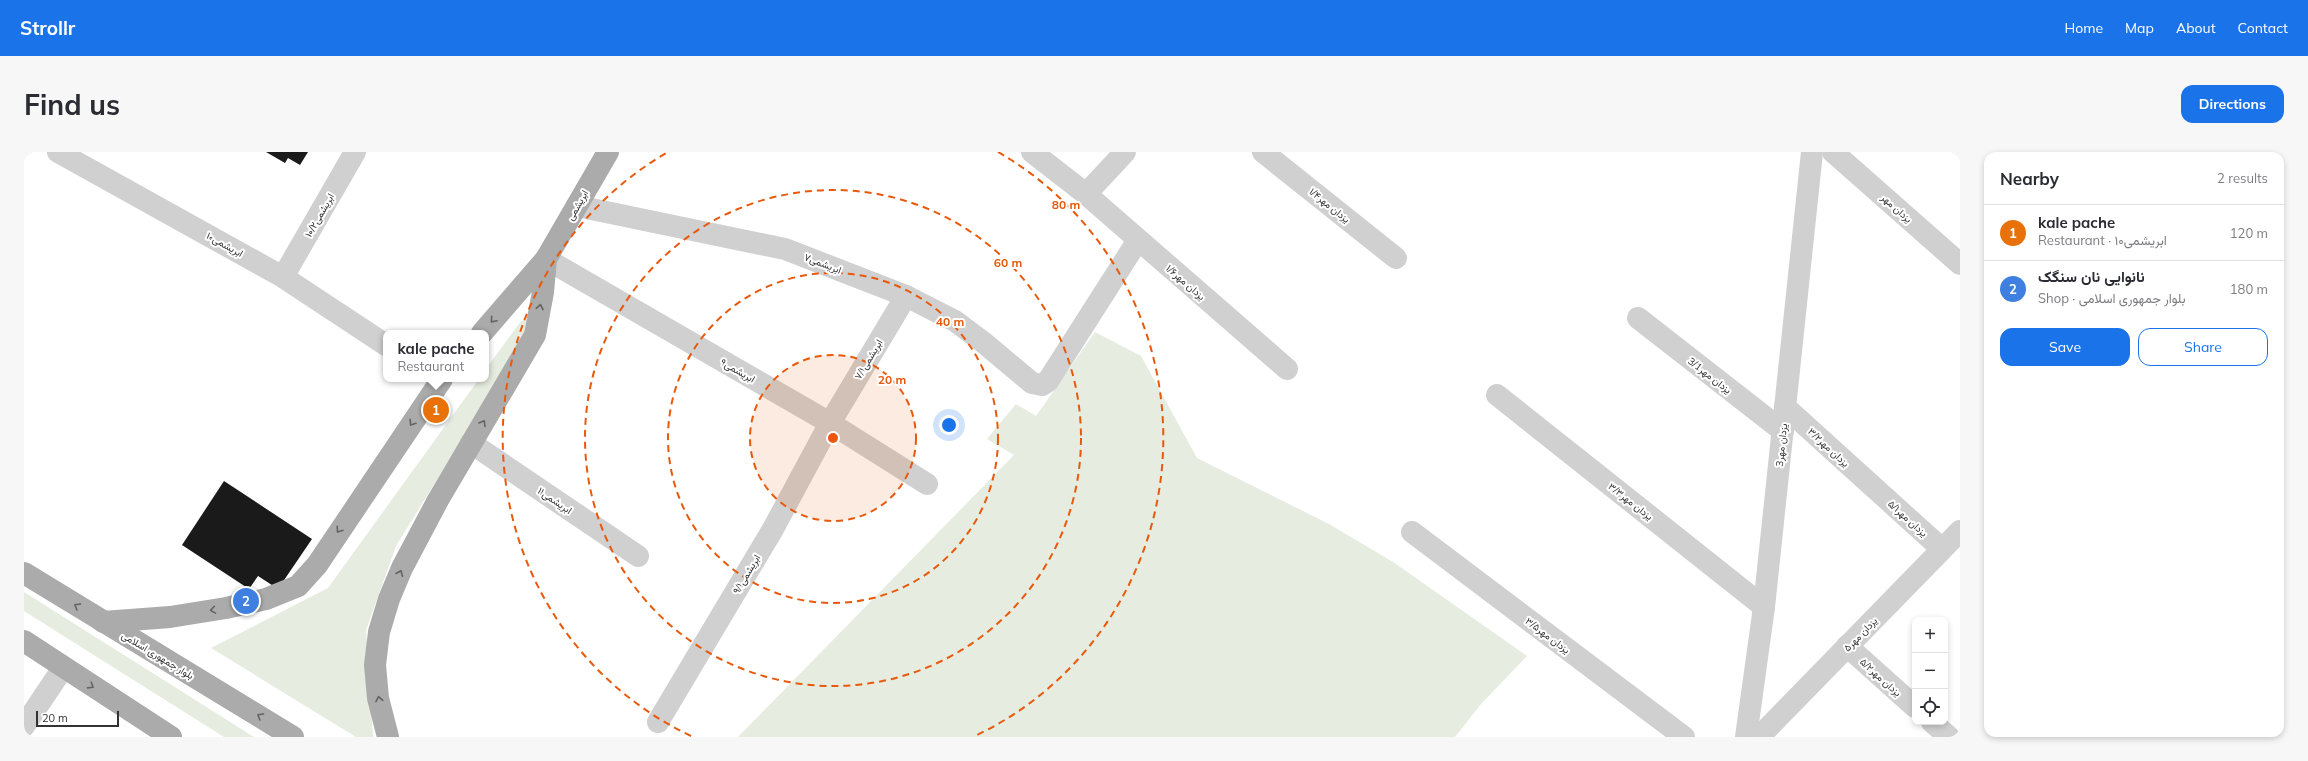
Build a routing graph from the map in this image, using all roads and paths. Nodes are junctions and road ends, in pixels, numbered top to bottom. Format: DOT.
graph roads {
  1 [pos="58,152"];
  2 [pos="355,152"];
  3 [pos="608,152"];
  4 [pos="1032,152"];
  5 [pos="1125,152"];
  6 [pos="1263,152"];
  7 [pos="1812,152"];
  8 [pos="1833,152"];
  9 [pos="1086,194"];
  10 [pos="577,206"];
  11 [pos="1138,240"];
  12 [pos="1396,258"];
  13 [pos="546,259"];
  14 [pos="1960,264"];
  15 [pos="283,277"];
  16 [pos="906,296"];
  17 [pos="1638,318"];
  18 [pos="485,330"];
  19 [pos="383,343"];
  20 [pos="1286,369"];
  21 [pos="439,382"];
  22 [pos="1497,395"];
  23 [pos="1785,407"];
  24 [pos="830,423"];
  25 [pos="1783,431"];
  26 [pos="471,443"];
  27 [pos="927,484"];
  28 [pos="1873,488"];
  29 [pos="1960,530"];
  30 [pos="1412,532"];
  31 [pos="1942,549"];
  32 [pos="638,556"];
  33 [pos="24,573"];
  34 [pos="1764,607"];
  35 [pos="103,622"];
  36 [pos="24,641"];
  37 [pos="1847,646"];
  38 [pos="63,668"];
  39 [pos="1912,704"];
  40 [pos="658,722"];
  41 [pos="1935,725"];
  42 [pos="24,726"];
  43 [pos="171,737"];
  44 [pos="293,737"];
  45 [pos="388,737"];
  46 [pos="1684,737"];
  47 [pos="1746,737"];
  48 [pos="1759,737"];
  49 [pos="1949,737"];
  1 -- 15 [label="street, ابریشمی۱۰"];
  2 -- 15 [label="street, ۱۰/۲ابریشمی"];
  3 -- 10 [label="main road, ابریشمی"];
  4 -- 9 [label="street, ۱/۶یزدان مهر"];
  5 -- 9 [label="street"];
  6 -- 12 [label="street, ۱/۴یزدان مهر"];
  7 -- 23 [label="street, 3یزدان مهر"];
  8 -- 14 [label="street, یزدان مهر"];
  9 -- 11 [label="street, ۱/۶یزدان مهر"];
  10 -- 13 [label="main road, ابریشمی"];
  10 -- 16 [label="street, ابریشمی۷"];
  11 -- 16 [label="street, ابریشمی۷"];
  11 -- 20 [label="street, ۱/۶یزدان مهر"];
  13 -- 18 [label="main road, one-way"];
  13 -- 24 [label="street, ابریشمی۹"];
  26 -- 13 [label="main road, one-way"];
  15 -- 19 [label="street, ابریشمی۱۰"];
  16 -- 24 [label="street, ابریشمی۷/۱"];
  17 -- 25 [label="street, 3/1یزدان مهر"];
  21 -- 35 [label="main road, one-way"];
  22 -- 34 [label="street, ۳/۳یزدان مهر"];
  23 -- 25 [label="street, 3یزدان مهر"];
  23 -- 28 [label="street, ۳/۲یزدان مهر"];
  24 -- 27 [label="street, ابریشمی۹"];
  24 -- 40 [label="street, ۹/۱ابریشمی"];
  25 -- 34 [label="street, 3یزدان مهر"];
  26 -- 32 [label="street, ابریشمی۱۱"];
  45 -- 26 [label="main road, one-way"];
  28 -- 31 [label="street, ۵/۱یزدان مهر"];
  29 -- 31 [label="street, یزدان مهر۵"];
  30 -- 46 [label="street, ۳/۵یزدان مهر"];
  31 -- 37 [label="street, یزدان مهر۵"];
  35 -- 33 [label="main road, بلوار جمهوری اسلامی, one-way"];
  34 -- 47 [label="street, 3یزدان مهر"];
  44 -- 35 [label="main road, بلوار جمهوری اسلامی, one-way"];
  36 -- 38 [label="main road"];
  37 -- 39 [label="street, ۵/۲یزدان مهر"];
  37 -- 48 [label="street, یزدان مهر۵"];
  38 -- 42 [label="street"];
  38 -- 43 [label="main road, one-way"];
  41 -- 49 [label="street"];
}
